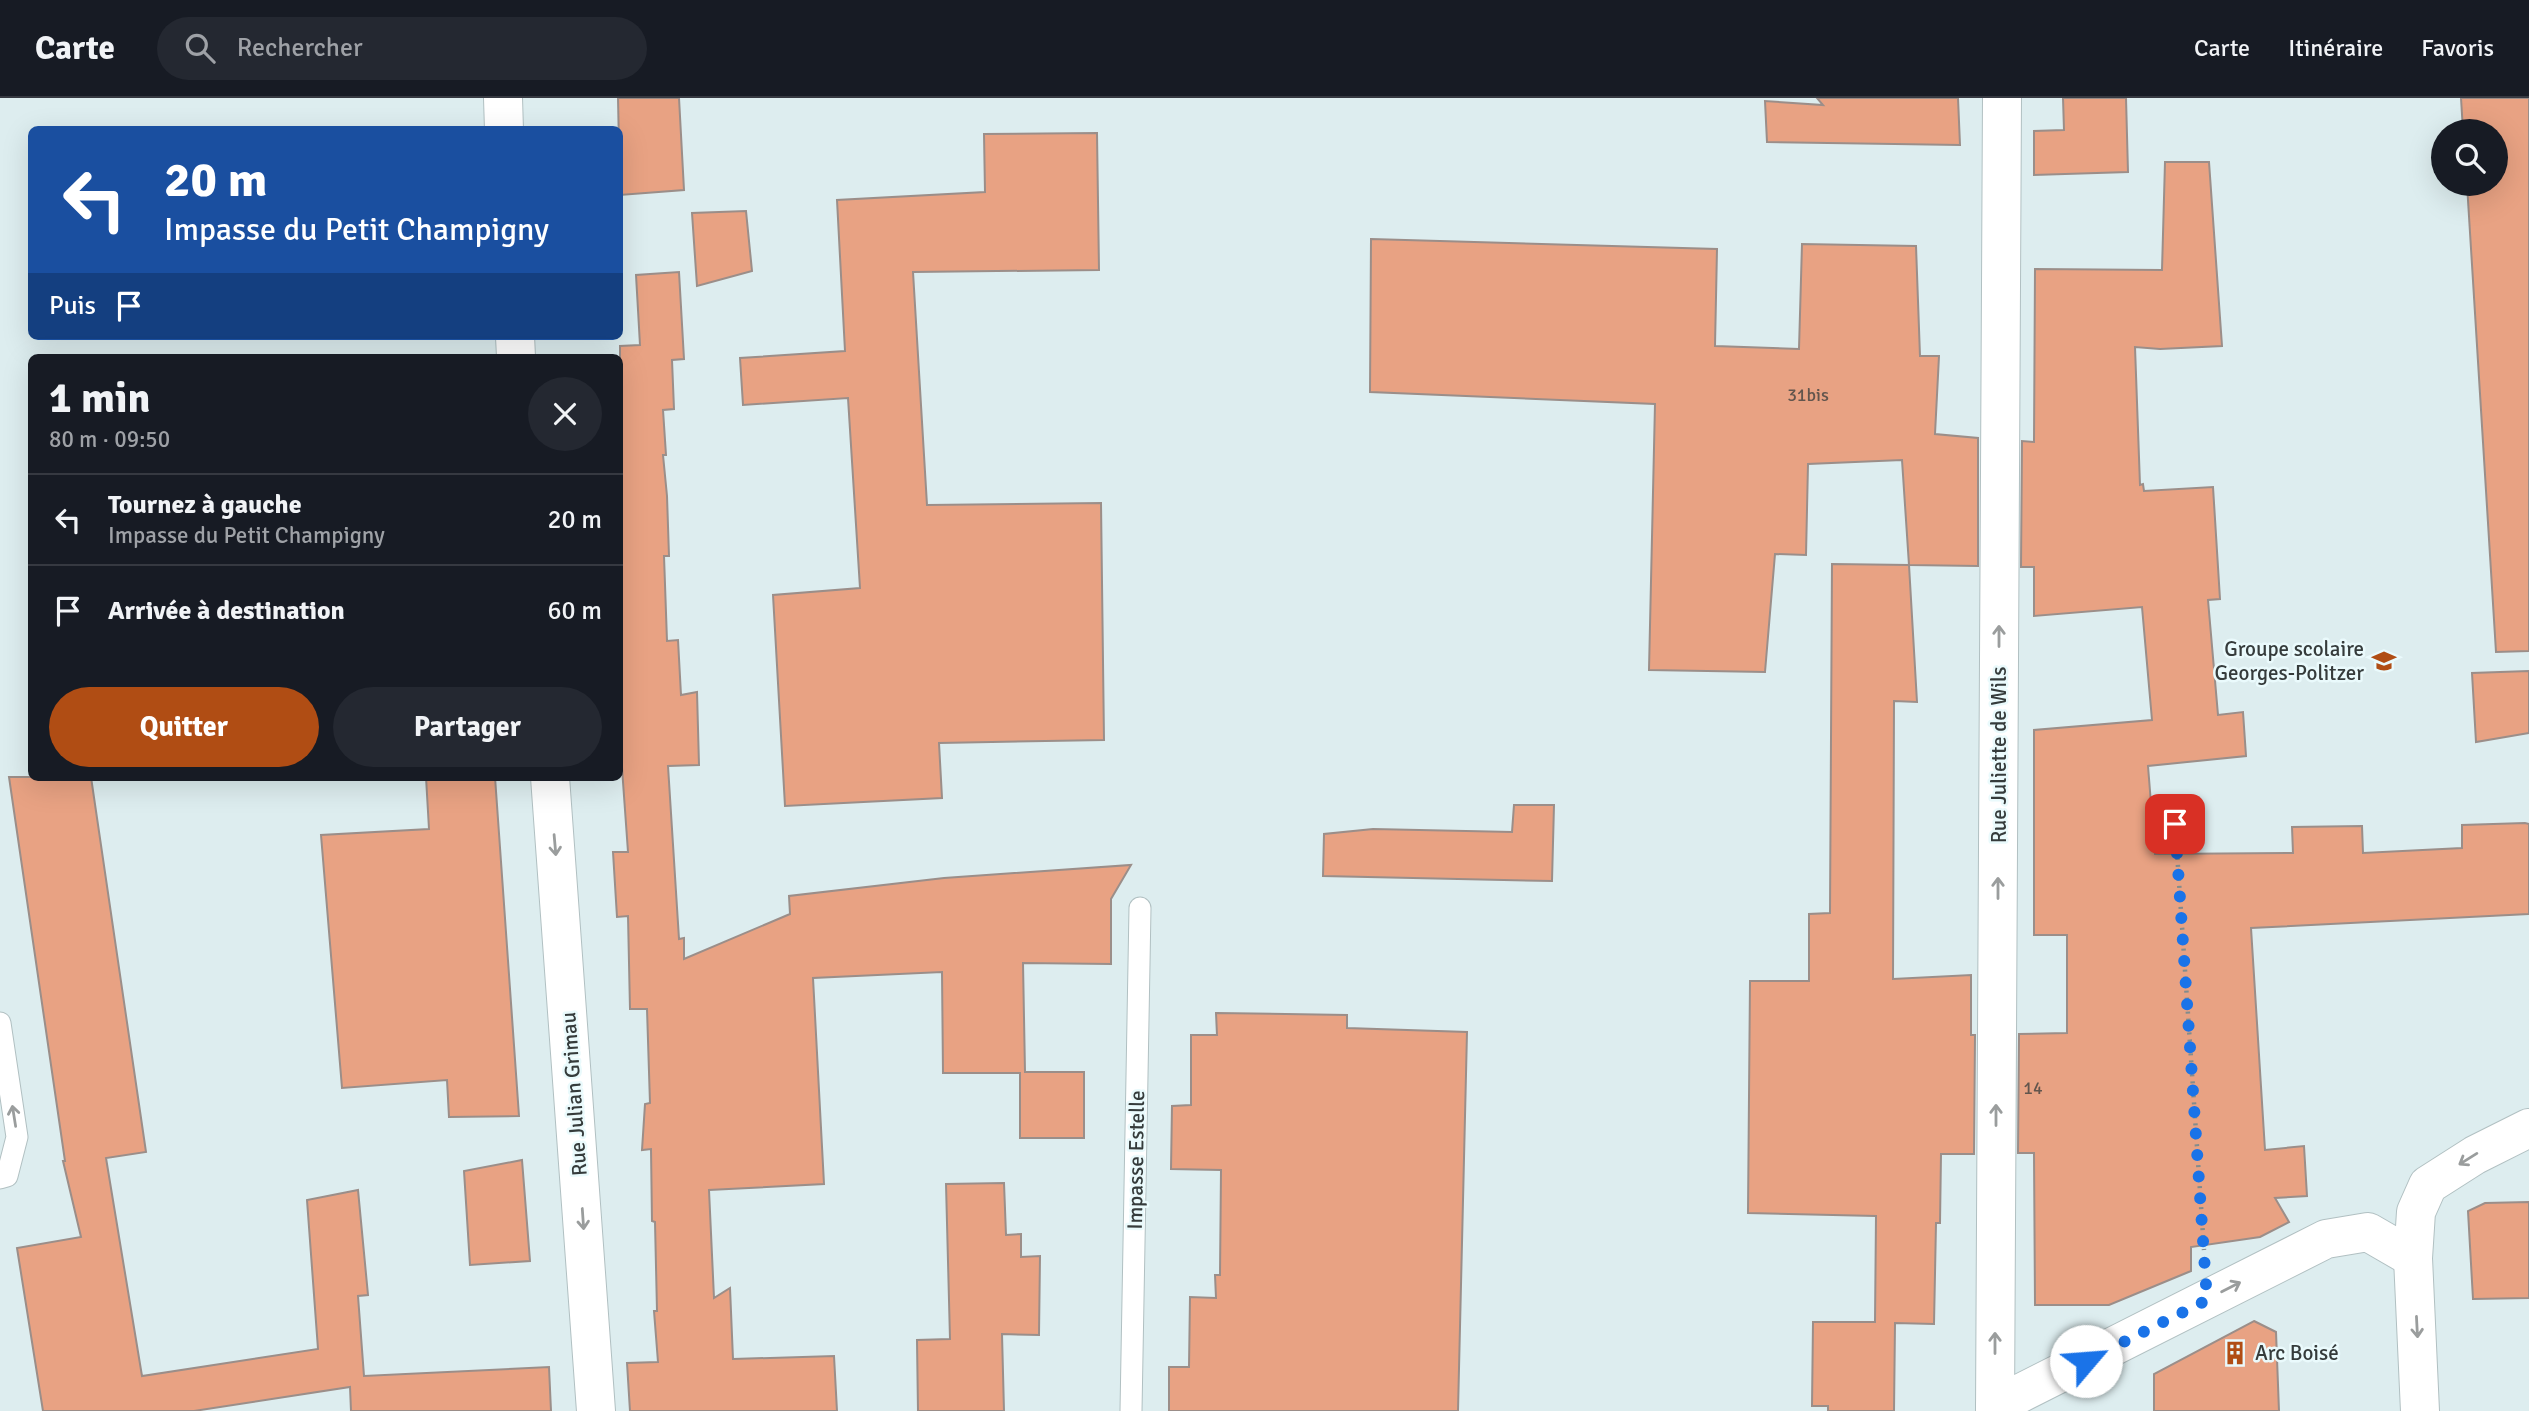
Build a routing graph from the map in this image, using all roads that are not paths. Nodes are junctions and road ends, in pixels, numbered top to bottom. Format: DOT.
graph roads {
  1 [pos="503,98"];
  2 [pos="2003,98"];
  3 [pos="504,126"];
  4 [pos="550,781"];
  5 [pos="1140,908"];
  6 [pos="0,1023"];
  7 [pos="2529,1128"];
  8 [pos="0,1178"];
  9 [pos="2413,1258"];
  10 [pos="1995,1408"];
  11 [pos="597,1411"];
  12 [pos="1131,1411"];
  13 [pos="2420,1411"];
  1 -- 3 [label="street"];
  10 -- 2 [label="street, Rue Juliette de Wils, one-way"];
  4 -- 11 [label="street, Rue Julian Grimau, one-way"];
  5 -- 12 [label="lane, Impasse Estelle"];
  8 -- 6 [label="lane, one-way"];
  7 -- 9 [label="street, one-way"];
  10 -- 9 [label="street, one-way"];
  9 -- 13 [label="street, one-way"];
}
